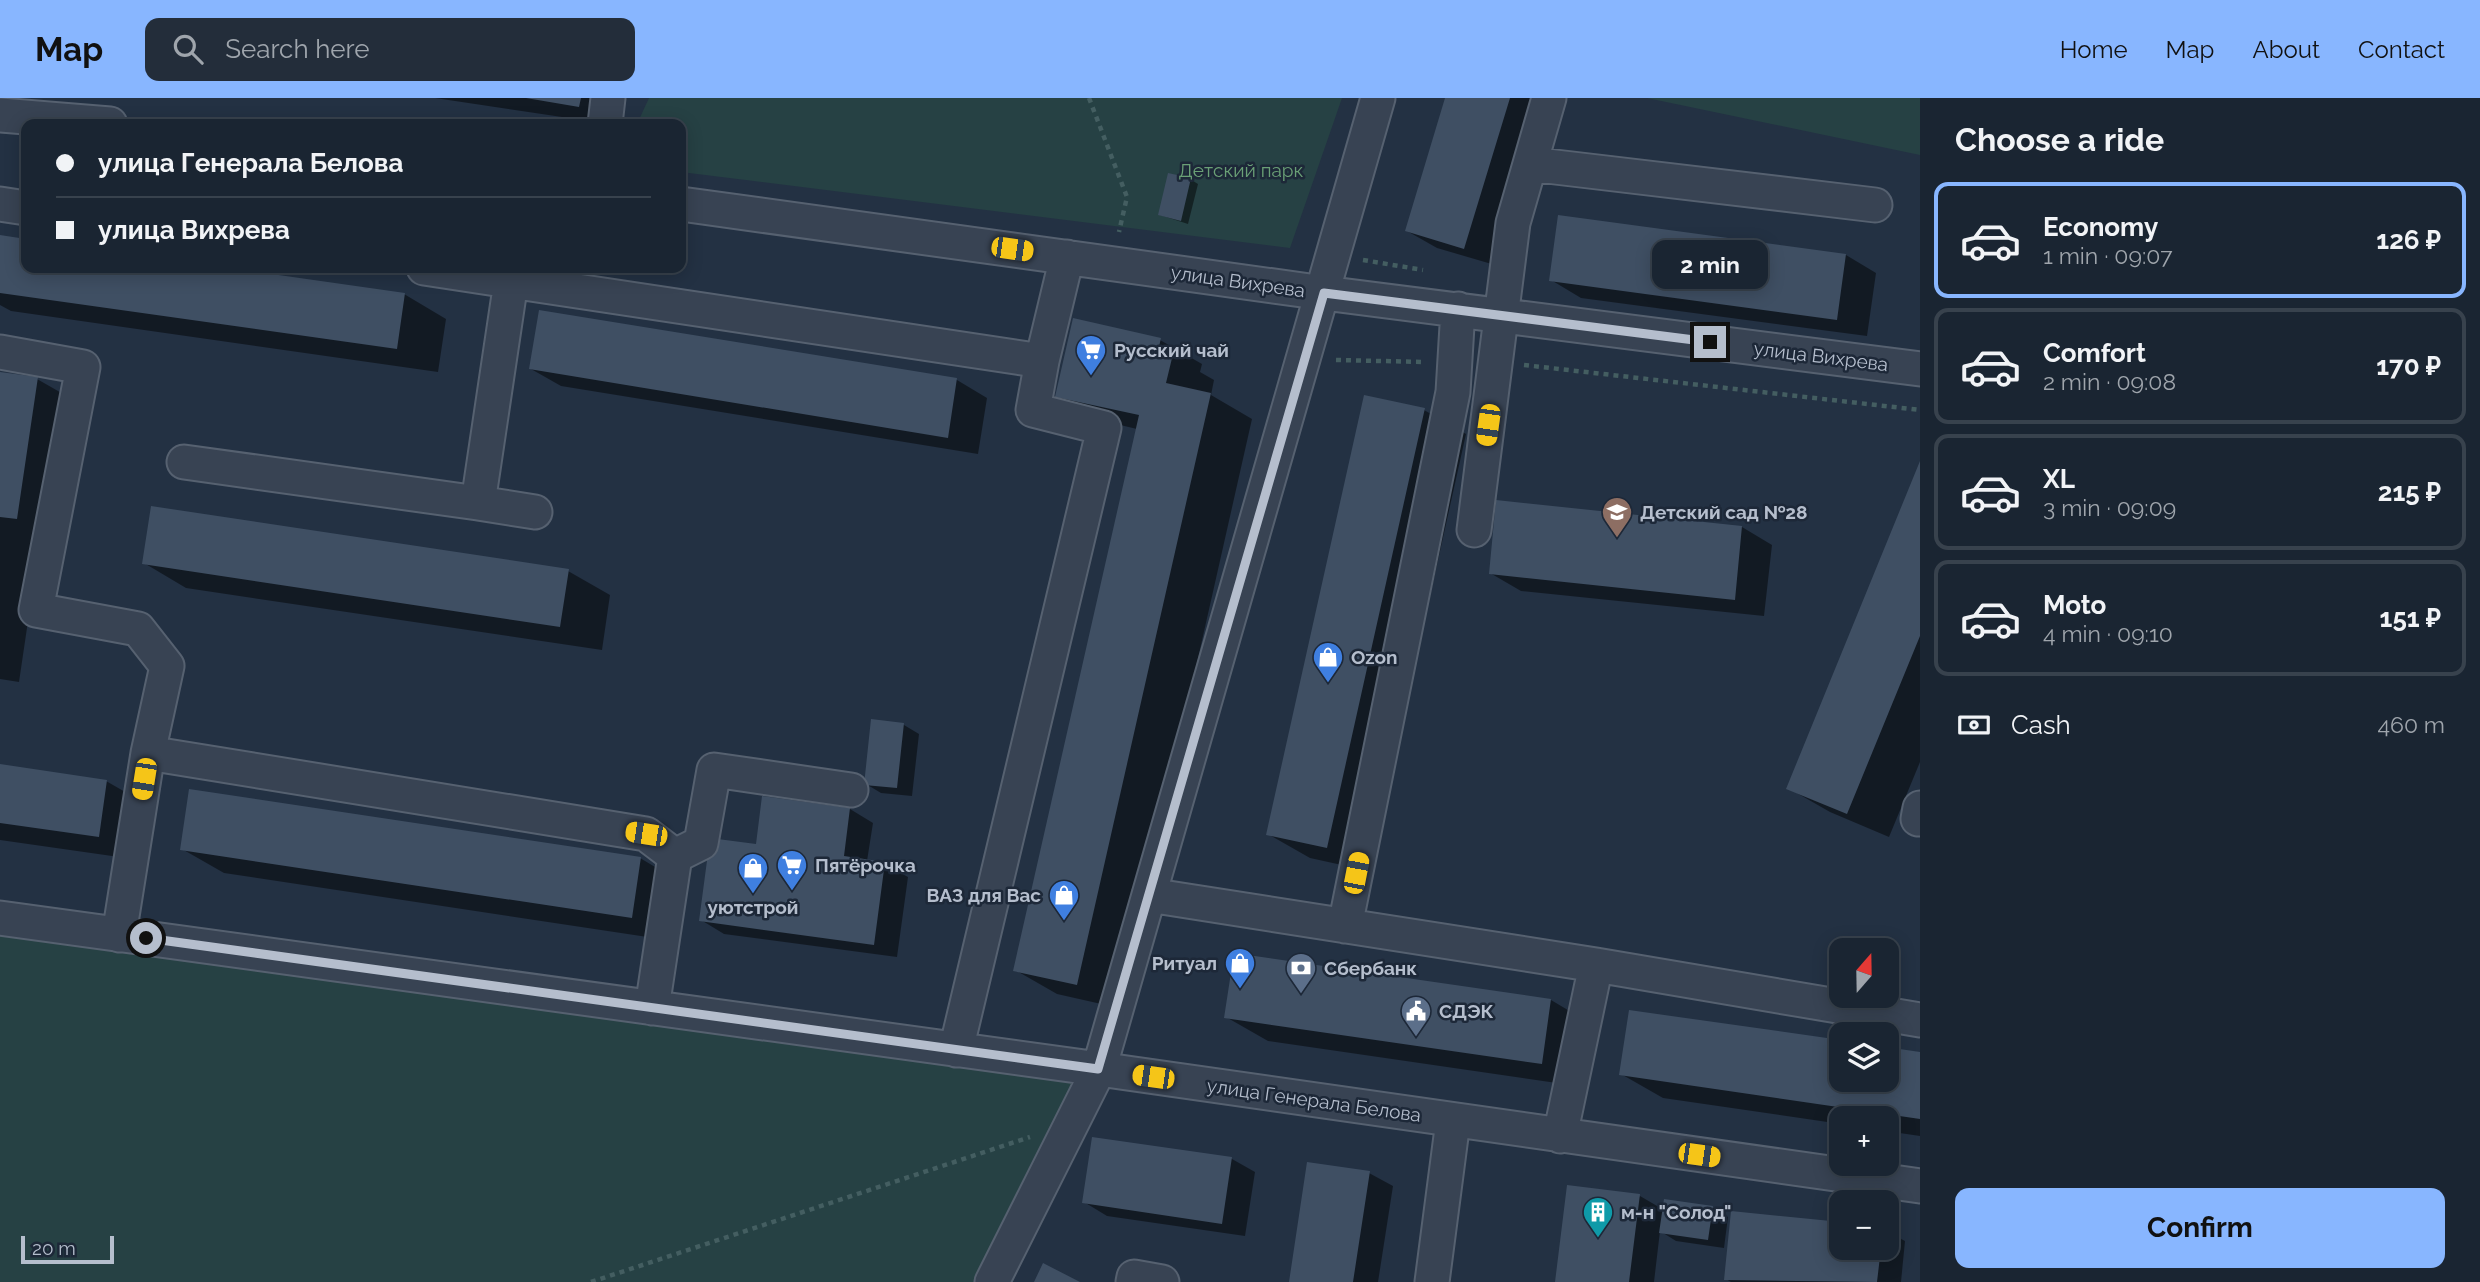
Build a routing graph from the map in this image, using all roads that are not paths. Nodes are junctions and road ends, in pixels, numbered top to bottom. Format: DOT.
graph roads {
  1 [pos="608,98"];
  2 [pos="1378,98"];
  3 [pos="1549,98"];
  4 [pos="0,115"];
  5 [pos="108,115"];
  6 [pos="25,119"];
  7 [pos="71,119"];
  8 [pos="606,119"];
  9 [pos="1530,164"];
  10 [pos="0,204"];
  11 [pos="686,205"];
  12 [pos="1875,205"];
  13 [pos="21,207"];
  14 [pos="1067,257"];
  15 [pos="512,274"];
  16 [pos="1324,293"];
  17 [pos="1458,309"];
  18 [pos="1500,315"];
  19 [pos="0,352"];
  20 [pos="1042,361"];
  21 [pos="1920,369"];
  22 [pos="184,462"];
  23 [pos="478,503"];
  24 [pos="535,512"];
  25 [pos="1474,530"];
  26 [pos="148,753"];
  27 [pos="851,790"];
  28 [pos="675,856"];
  29 [pos="1149,895"];
  30 [pos="0,918"];
  31 [pos="1345,926"];
  32 [pos="119,934"];
  33 [pos="1595,965"];
  34 [pos="652,1008"];
  35 [pos="1920,1020"];
  36 [pos="956,1049"];
  37 [pos="1098,1069"];
  38 [pos="1453,1121"];
  39 [pos="1560,1136"];
  40 [pos="1920,1186"];
  41 [pos="992,1282"];
  42 [pos="1133,1282"];
  43 [pos="1162,1282"];
  44 [pos="1432,1282"];
  1 -- 8 [label="street"];
  2 -- 16 [label="street"];
  3 -- 9 [label="street"];
  4 -- 6 [label="street"];
  5 -- 7 [label="street"];
  9 -- 12 [label="street"];
  9 -- 18 [label="street"];
  10 -- 13 [label="street"];
  11 -- 14 [label="street, улица Вихрева"];
  14 -- 16 [label="street, улица Вихрева"];
  14 -- 20 [label="street"];
  15 -- 20 [label="street"];
  15 -- 23 [label="street"];
  16 -- 17 [label="street, улица Вихрева"];
  16 -- 29 [label="street"];
  17 -- 18 [label="street, улица Вихрева"];
  17 -- 31 [label="street"];
  18 -- 21 [label="street, улица Вихрева"];
  18 -- 25 [label="street"];
  19 -- 26 [label="street"];
  20 -- 36 [label="street"];
  22 -- 23 [label="street"];
  23 -- 24 [label="street"];
  26 -- 28 [label="street"];
  26 -- 32 [label="street"];
  27 -- 28 [label="street"];
  28 -- 34 [label="street"];
  29 -- 31 [label="street"];
  29 -- 37 [label="street"];
  30 -- 32 [label="street, улица Генерала Белова"];
  31 -- 33 [label="street"];
  32 -- 34 [label="street, улица Генерала Белова"];
  33 -- 35 [label="street"];
  33 -- 39 [label="street"];
  34 -- 36 [label="street, улица Генерала Белова"];
  36 -- 37 [label="street, улица Генерала Белова"];
  37 -- 38 [label="street, улица Генерала Белова"];
  37 -- 41 [label="street"];
  38 -- 39 [label="street, улица Генерала Белова"];
  38 -- 44 [label="street"];
  39 -- 40 [label="street, улица Генерала Белова"];
  42 -- 43 [label="street"];
}
